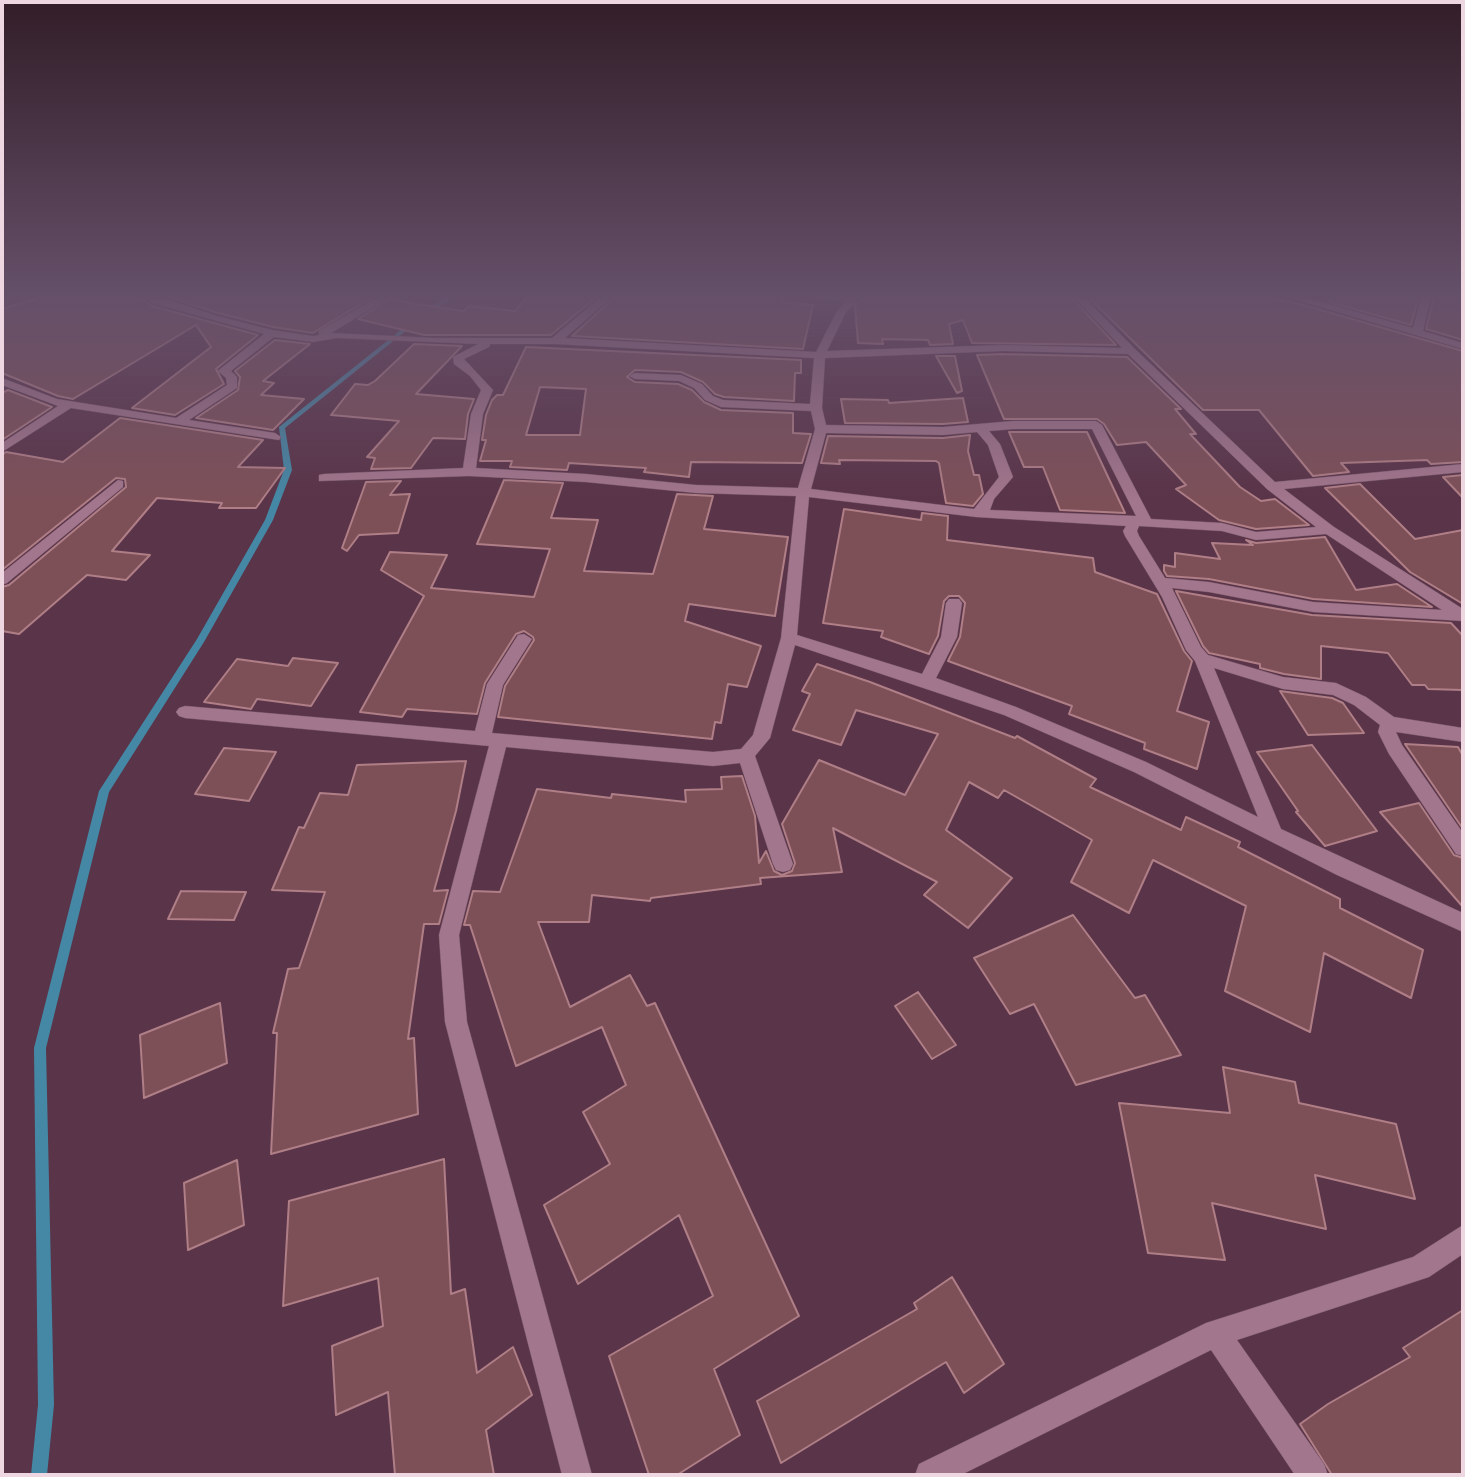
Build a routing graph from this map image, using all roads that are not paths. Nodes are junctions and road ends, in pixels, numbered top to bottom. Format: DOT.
graph roads {
  1 [pos="236,363"];
  2 [pos="459,363"];
  3 [pos="820,363"];
  4 [pos="1144,363"];
  5 [pos="635,376"];
  6 [pos="2,381"];
  7 [pos="69,404"];
  8 [pos="816,408"];
  9 [pos="178,422"];
  10 [pos="980,428"];
  11 [pos="821,429"];
  12 [pos="275,437"];
  13 [pos="2,448"];
  14 [pos="1463,468"];
  15 [pos="469,472"];
  16 [pos="324,478"];
  17 [pos="118,484"];
  18 [pos="1272,486"];
  19 [pos="803,492"];
  20 [pos="976,513"];
  21 [pos="1140,520"];
  22 [pos="1329,530"];
  23 [pos="2,580"];
  24 [pos="1162,582"];
  25 [pos="954,603"];
  26 [pos="1460,612"];
  27 [pos="789,638"];
  28 [pos="524,639"];
  29 [pos="1202,659"];
  30 [pos="926,681"];
  31 [pos="186,712"];
  32 [pos="1389,723"];
  33 [pos="1463,735"];
  34 [pos="490,740"];
  35 [pos="746,755"];
  36 [pos="1274,834"];
  37 [pos="1463,848"];
  38 [pos="783,864"];
  39 [pos="1463,923"];
  40 [pos="1463,1238"];
  41 [pos="1216,1333"];
  42 [pos="577,1475"];
  43 [pos="930,1475"];
  44 [pos="1313,1475"];
  1 -- 9 [label="street"];
  2 -- 15 [label="street"];
  3 -- 8 [label="street"];
  4 -- 18 [label="street"];
  5 -- 8 [label="street"];
  6 -- 7 [label="street"];
  7 -- 9 [label="street"];
  7 -- 13 [label="street"];
  8 -- 11 [label="street"];
  9 -- 12 [label="street"];
  10 -- 11 [label="street"];
  10 -- 20 [label="street"];
  10 -- 21 [label="street"];
  11 -- 19 [label="street"];
  14 -- 18 [label="street"];
  15 -- 16 [label="street"];
  15 -- 19 [label="street"];
  17 -- 23 [label="street"];
  18 -- 22 [label="street"];
  19 -- 20 [label="street"];
  19 -- 27 [label="street"];
  20 -- 21 [label="street"];
  21 -- 22 [label="street"];
  21 -- 24 [label="street"];
  22 -- 26 [label="street"];
  24 -- 26 [label="street"];
  24 -- 29 [label="street"];
  25 -- 30 [label="street"];
  27 -- 30 [label="street"];
  27 -- 35 [label="street"];
  28 -- 34 [label="street"];
  29 -- 32 [label="street"];
  29 -- 36 [label="street"];
  30 -- 36 [label="street"];
  31 -- 34 [label="street"];
  32 -- 33 [label="street"];
  32 -- 37 [label="street"];
  34 -- 35 [label="street"];
  34 -- 42 [label="street"];
  35 -- 38 [label="street"];
  36 -- 39 [label="street"];
  40 -- 41 [label="street"];
  41 -- 43 [label="street"];
  41 -- 44 [label="street"];
}
